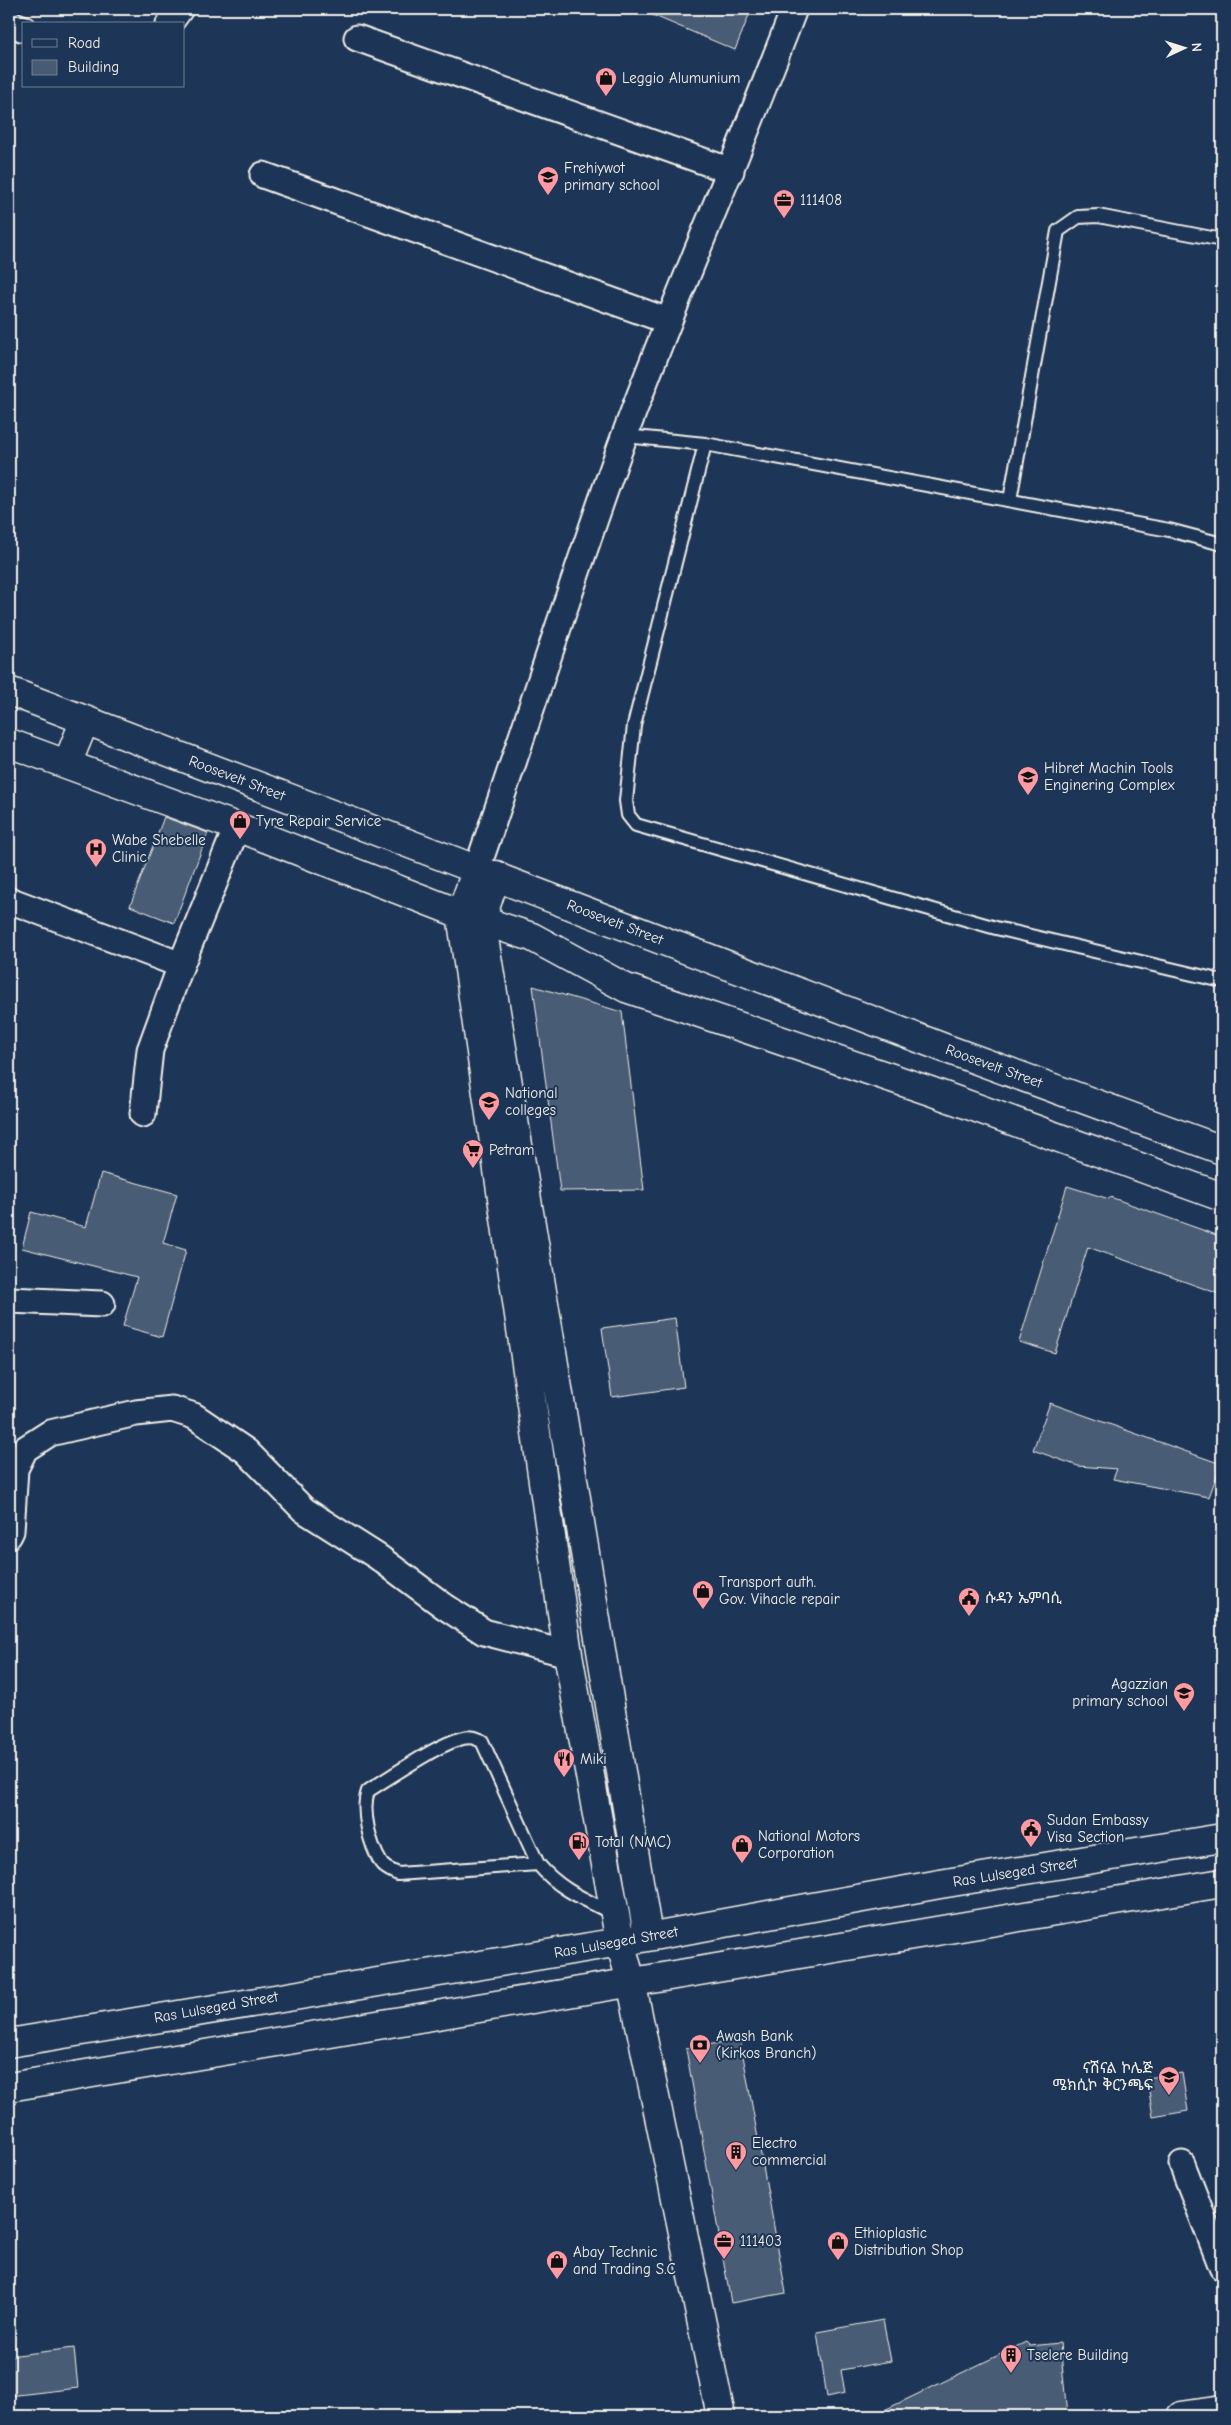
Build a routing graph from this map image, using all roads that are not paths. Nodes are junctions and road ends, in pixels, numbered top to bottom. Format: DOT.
graph roads {
  1 [pos="180,9"];
  2 [pos="794,9"];
  3 [pos="170,22"];
  4 [pos="9,23"];
  5 [pos="22,28"];
  6 [pos="358,38"];
  7 [pos="731,171"];
  8 [pos="263,175"];
  9 [pos="1222,240"];
  10 [pos="668,321"];
  11 [pos="625,436"];
  12 [pos="705,444"];
  13 [pos="1010,500"];
  14 [pos="1222,544"];
  15 [pos="9,691"];
  16 [pos="85,720"];
  17 [pos="9,743"];
  18 [pos="67,764"];
  19 [pos="237,826"];
  20 [pos="486,872"];
  21 [pos="9,900"];
  22 [pos="471,917"];
  23 [pos="181,965"];
  24 [pos="1222,981"];
  25 [pos="143,1114"];
  26 [pos="1222,1150"];
  27 [pos="1222,1198"];
  28 [pos="9,1300"];
  29 [pos="102,1304"];
  30 [pos="9,1535"];
  31 [pos="568,1654"];
  32 [pos="1222,1838"];
  33 [pos="538,1864"];
  34 [pos="1222,1882"];
  35 [pos="615,1914"];
  36 [pos="648,1936"];
  37 [pos="620,1942"];
  38 [pos="631,1981"];
  39 [pos="288,1995"];
  40 [pos="56,2034"];
  41 [pos="294,2038"];
  42 [pos="9,2042"];
  43 [pos="62,2077"];
  44 [pos="9,2087"];
  45 [pos="1182,2164"];
  46 [pos="1222,2267"];
  47 [pos="1222,2410"];
  48 [pos="721,2416"];
  49 [pos="1181,2416"];
  1 -- 3 [label="street"];
  2 -- 7 [label="street"];
  4 -- 5 [label="street"];
  6 -- 7 [label="street"];
  7 -- 10 [label="street"];
  8 -- 10 [label="street"];
  9 -- 13 [label="lane"];
  10 -- 11 [label="street"];
  11 -- 12 [label="lane"];
  11 -- 20 [label="street"];
  12 -- 13 [label="lane"];
  12 -- 24 [label="lane"];
  13 -- 14 [label="lane"];
  15 -- 16 [label="street, Roosevelt Street"];
  16 -- 18 [label="street"];
  16 -- 20 [label="street, Roosevelt Street"];
  17 -- 18 [label="street"];
  18 -- 19 [label="street"];
  19 -- 22 [label="street"];
  19 -- 23 [label="street"];
  20 -- 22 [label="street"];
  20 -- 26 [label="street, Roosevelt Street"];
  21 -- 23 [label="street"];
  22 -- 27 [label="street"];
  22 -- 31 [label="street"];
  22 -- 36 [label="street"];
  23 -- 25 [label="street"];
  28 -- 29 [label="street"];
  30 -- 31 [label="street"];
  31 -- 35 [label="street"];
  32 -- 36 [label="street, Ras Lulseged Street"];
  33 -- 33 [label="lane"];
  33 -- 35 [label="lane"];
  34 -- 38 [label="street"];
  35 -- 37 [label="street"];
  36 -- 37 [label="street, Ras Lulseged Street"];
  37 -- 38 [label="street"];
  37 -- 39 [label="street, Ras Lulseged Street"];
  38 -- 41 [label="street"];
  38 -- 48 [label="street"];
  39 -- 40 [label="street, Ras Lulseged Street"];
  39 -- 41 [label="street"];
  40 -- 42 [label="street, Ras Lulseged Street"];
  40 -- 43 [label="street"];
  41 -- 43 [label="street"];
  43 -- 44 [label="street"];
  45 -- 46 [label="street"];
  47 -- 49 [label="street"];
}
